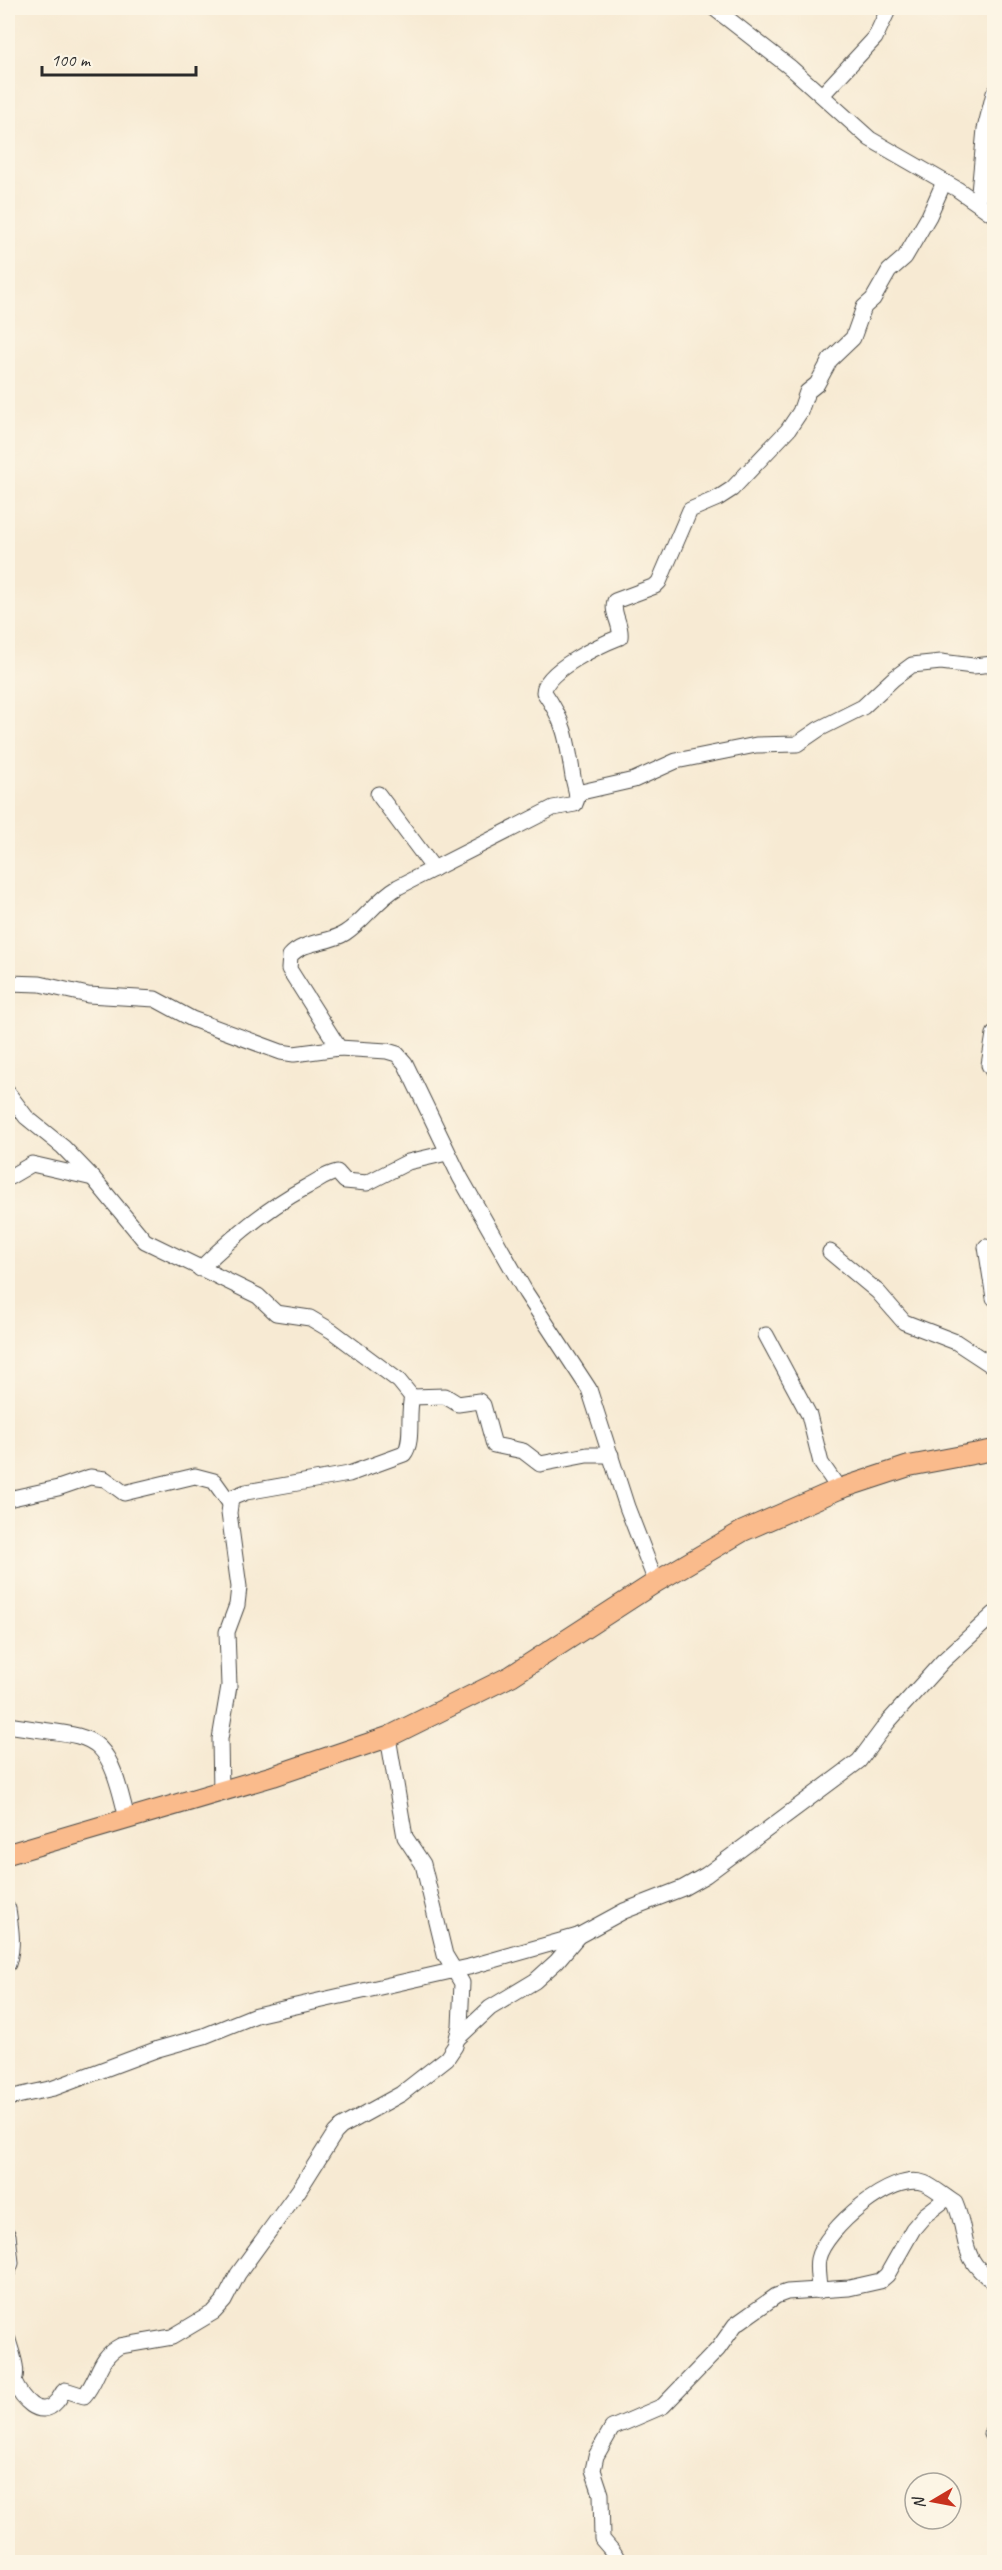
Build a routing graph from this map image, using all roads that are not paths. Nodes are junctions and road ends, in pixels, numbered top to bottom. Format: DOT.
graph roads {
  1 [pos="714,8"];
  2 [pos="889,8"];
  3 [pos="994,93"];
  4 [pos="822,95"];
  5 [pos="944,182"];
  6 [pos="978,203"];
  7 [pos="994,215"];
  8 [pos="994,664"];
  9 [pos="577,793"];
  10 [pos="378,794"];
  11 [pos="434,869"];
  12 [pos="8,983"];
  13 [pos="994,1034"];
  14 [pos="339,1048"];
  15 [pos="994,1073"];
  16 [pos="8,1093"];
  17 [pos="447,1153"];
  18 [pos="8,1178"];
  19 [pos="93,1178"];
  20 [pos="986,1247"];
  21 [pos="830,1252"];
  22 [pos="200,1269"];
  23 [pos="994,1298"];
  24 [pos="766,1335"];
  25 [pos="994,1367"];
  26 [pos="412,1397"];
  27 [pos="994,1450"];
  28 [pos="611,1455"];
  29 [pos="839,1489"];
  30 [pos="8,1499"];
  31 [pos="229,1502"];
  32 [pos="656,1582"];
  33 [pos="994,1614"];
  34 [pos="8,1725"];
  35 [pos="388,1737"];
  36 [pos="221,1791"];
  37 [pos="127,1819"];
  38 [pos="8,1854"];
  39 [pos="8,1909"];
  40 [pos="578,1936"];
  41 [pos="8,1964"];
  42 [pos="453,1970"];
  43 [pos="458,2037"];
  44 [pos="8,2098"];
  45 [pos="947,2198"];
  46 [pos="8,2235"];
  47 [pos="8,2271"];
  48 [pos="994,2282"];
  49 [pos="819,2291"];
  50 [pos="8,2340"];
  51 [pos="10,2385"];
  52 [pos="619,2562"];
  1 -- 4 [label="street"];
  2 -- 4 [label="street"];
  3 -- 6 [label="street"];
  4 -- 5 [label="street"];
  5 -- 6 [label="street"];
  5 -- 9 [label="street"];
  6 -- 7 [label="street"];
  8 -- 9 [label="street"];
  9 -- 11 [label="street"];
  10 -- 11 [label="street"];
  11 -- 14 [label="street"];
  12 -- 14 [label="street"];
  13 -- 15 [label="street"];
  14 -- 17 [label="street"];
  16 -- 19 [label="street"];
  17 -- 22 [label="street"];
  17 -- 28 [label="street"];
  18 -- 19 [label="street"];
  19 -- 22 [label="street"];
  20 -- 23 [label="street"];
  21 -- 25 [label="street"];
  22 -- 26 [label="street"];
  24 -- 29 [label="street"];
  26 -- 28 [label="street"];
  26 -- 31 [label="street"];
  27 -- 29 [label="main road"];
  28 -- 32 [label="street"];
  29 -- 32 [label="main road"];
  30 -- 31 [label="street"];
  31 -- 36 [label="street"];
  32 -- 35 [label="main road"];
  33 -- 40 [label="street"];
  34 -- 37 [label="street"];
  35 -- 36 [label="main road"];
  35 -- 42 [label="street"];
  36 -- 37 [label="main road"];
  37 -- 38 [label="main road"];
  39 -- 41 [label="street"];
  40 -- 42 [label="street"];
  40 -- 43 [label="street"];
  42 -- 43 [label="street"];
  42 -- 44 [label="street"];
  43 -- 51 [label="street"];
  45 -- 48 [label="street"];
  45 -- 49 [label="street"];
  45 -- 49 [label="street"];
  46 -- 47 [label="street"];
  49 -- 52 [label="street"];
  50 -- 51 [label="street"];
}
